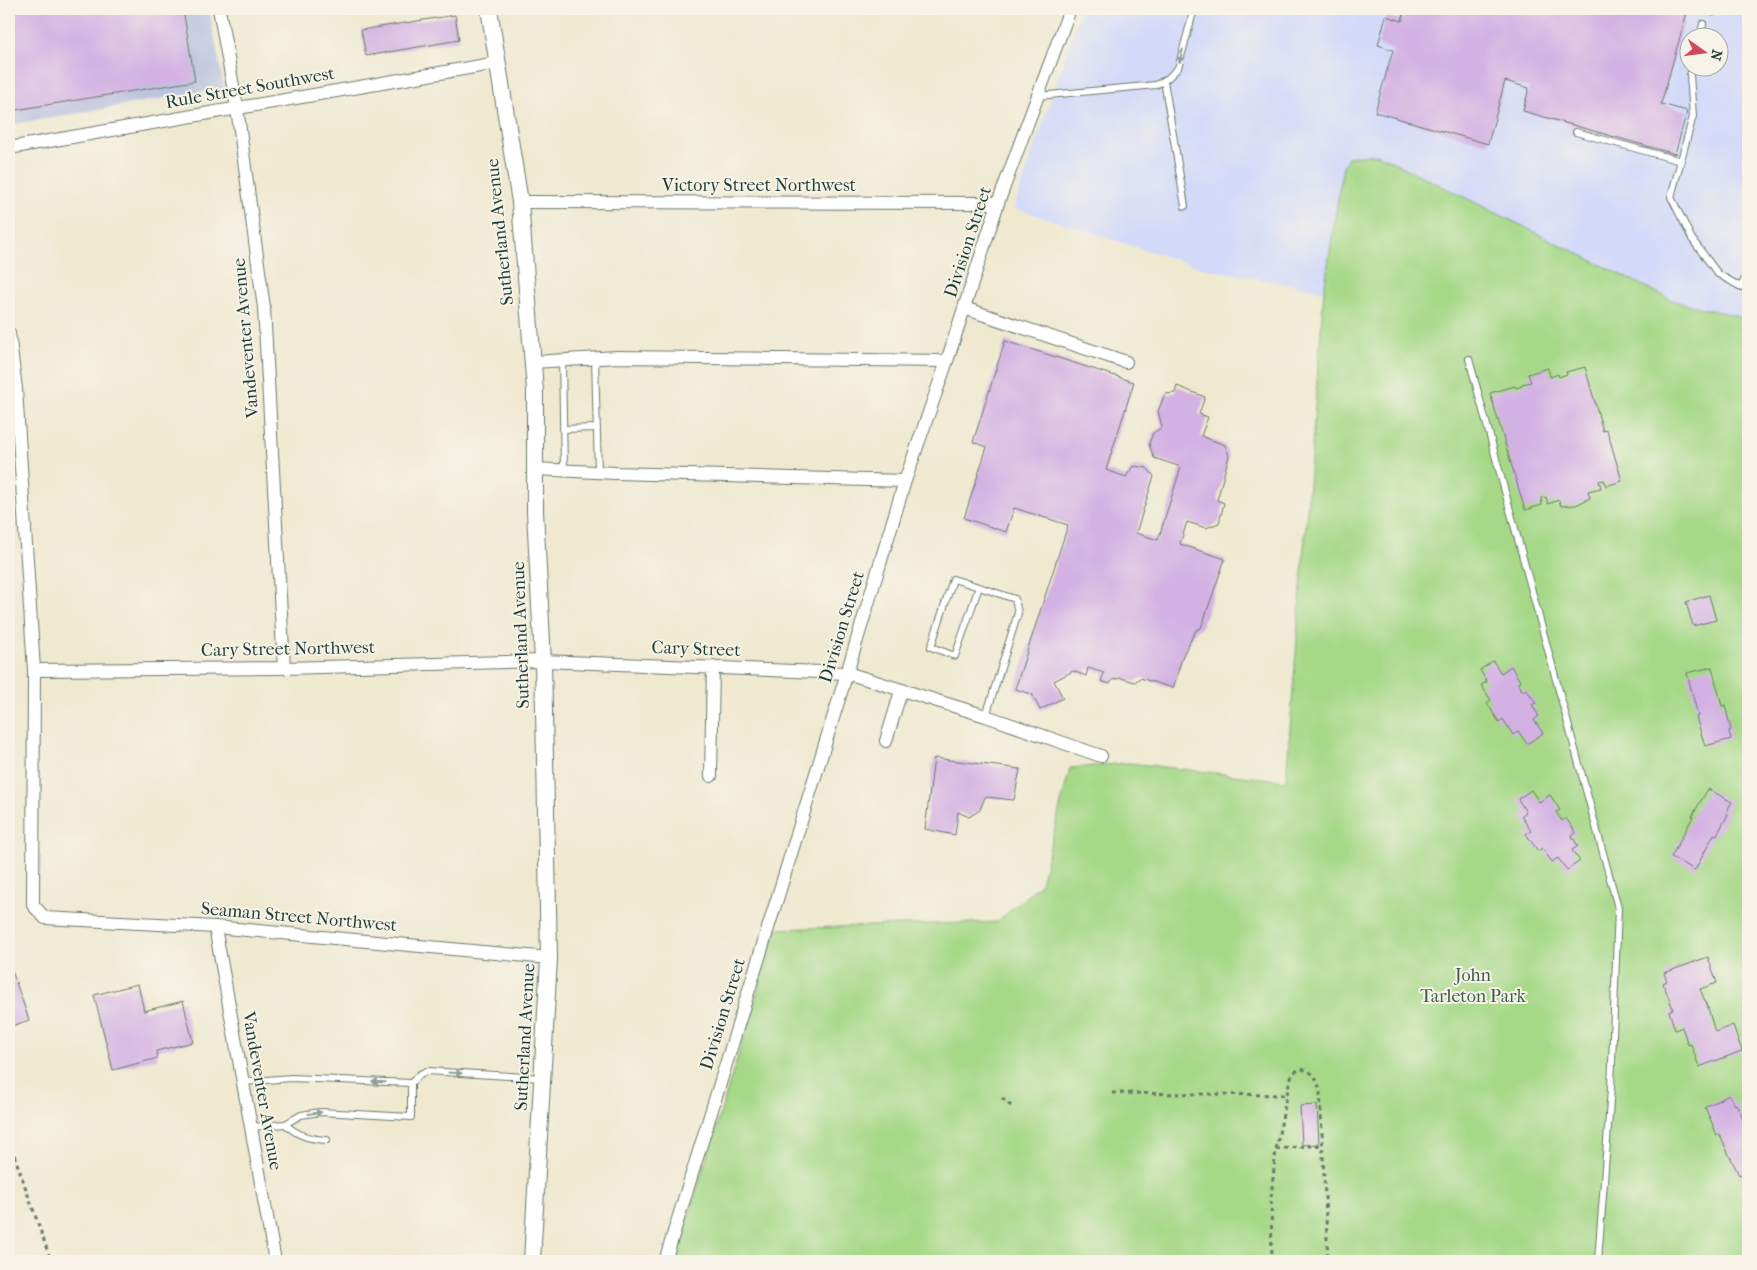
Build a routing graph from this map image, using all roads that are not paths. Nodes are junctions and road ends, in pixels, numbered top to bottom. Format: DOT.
graph roads {
  1 [pos="218,9"];
  2 [pos="489,9"];
  3 [pos="1070,9"];
  4 [pos="1194,9"];
  5 [pos="1703,24"];
  6 [pos="1702,28"];
  7 [pos="497,63"];
  8 [pos="1690,78"];
  9 [pos="1164,81"];
  10 [pos="1038,96"];
  11 [pos="237,108"];
  12 [pos="1576,132"];
  13 [pos="9,148"];
  14 [pos="1681,161"];
  15 [pos="520,202"];
  16 [pos="998,203"];
  17 [pos="1185,206"];
  18 [pos="1748,272"];
  19 [pos="1745,287"];
  20 [pos="964,308"];
  21 [pos="9,333"];
  22 [pos="595,358"];
  23 [pos="1469,359"];
  24 [pos="562,360"];
  25 [pos="947,361"];
  26 [pos="533,362"];
  27 [pos="1126,362"];
  28 [pos="597,428"];
  29 [pos="563,429"];
  30 [pos="535,469"];
  31 [pos="564,470"];
  32 [pos="598,473"];
  33 [pos="904,481"];
  34 [pos="979,587"];
  35 [pos="543,660"];
  36 [pos="713,667"];
  37 [pos="284,668"];
  38 [pos="34,670"];
  39 [pos="847,673"];
  40 [pos="901,691"];
  41 [pos="986,716"];
  42 [pos="886,741"];
  43 [pos="1101,756"];
  44 [pos="711,776"];
  45 [pos="215,926"];
  46 [pos="549,958"];
  47 [pos="542,1078"];
  48 [pos="243,1082"];
  49 [pos="411,1083"];
  50 [pos="285,1124"];
  51 [pos="251,1128"];
  52 [pos="327,1140"];
  53 [pos="275,1261"];
  54 [pos="532,1261"];
  55 [pos="665,1261"];
  56 [pos="1598,1261"];
  1 -- 11 [label="street, Vandeventer Avenue"];
  2 -- 7 [label="street, Sutherland Avenue"];
  3 -- 10 [label="street, Division Street"];
  4 -- 9 [label="lane, one-way"];
  5 -- 6 [label="lane"];
  7 -- 11 [label="street, Rule Street Southwest"];
  7 -- 15 [label="street, Sutherland Avenue"];
  8 -- 14 [label="lane"];
  9 -- 10 [label="lane"];
  9 -- 17 [label="lane"];
  10 -- 16 [label="street, Division Street"];
  11 -- 13 [label="street, Rule Street Southwest"];
  11 -- 37 [label="street, Vandeventer Avenue"];
  12 -- 14 [label="lane"];
  14 -- 19 [label="lane"];
  15 -- 16 [label="street, Victory Street Northwest"];
  15 -- 26 [label="street, Sutherland Avenue"];
  16 -- 20 [label="street, Division Street"];
  18 -- 19 [label="lane"];
  20 -- 25 [label="street, Division Street"];
  20 -- 27 [label="street"];
  21 -- 38 [label="street"];
  22 -- 24 [label="street"];
  22 -- 25 [label="street"];
  22 -- 28 [label="lane"];
  23 -- 56 [label="lane"];
  24 -- 26 [label="street"];
  24 -- 29 [label="lane"];
  25 -- 33 [label="street, Division Street"];
  26 -- 30 [label="street, Sutherland Avenue"];
  28 -- 29 [label="lane"];
  28 -- 32 [label="lane"];
  29 -- 31 [label="lane"];
  30 -- 31 [label="street"];
  30 -- 35 [label="street, Sutherland Avenue"];
  31 -- 32 [label="street"];
  32 -- 33 [label="street"];
  33 -- 39 [label="street, Division Street"];
  34 -- 34 [label="lane"];
  34 -- 41 [label="lane"];
  35 -- 36 [label="street, Cary Street"];
  35 -- 37 [label="street, Cary Street Northwest"];
  35 -- 46 [label="street, Sutherland Avenue"];
  36 -- 39 [label="street, Cary Street"];
  36 -- 44 [label="street"];
  37 -- 38 [label="street, Cary Street Northwest"];
  38 -- 45 [label="street, Seaman Street Northwest"];
  39 -- 40 [label="street, Cary Street"];
  39 -- 55 [label="street, Division Street"];
  40 -- 41 [label="street, Cary Street"];
  40 -- 42 [label="street"];
  41 -- 43 [label="street, Cary Street"];
  45 -- 46 [label="street, Seaman Street Northwest"];
  45 -- 48 [label="street, Vandeventer Avenue"];
  46 -- 47 [label="street, Sutherland Avenue"];
  49 -- 47 [label="lane, one-way"];
  47 -- 54 [label="street, Sutherland Avenue"];
  49 -- 48 [label="lane, one-way"];
  48 -- 51 [label="street, Vandeventer Avenue"];
  50 -- 49 [label="lane, one-way"];
  50 -- 51 [label="lane"];
  50 -- 52 [label="lane"];
  51 -- 53 [label="street, Vandeventer Avenue"];
}
